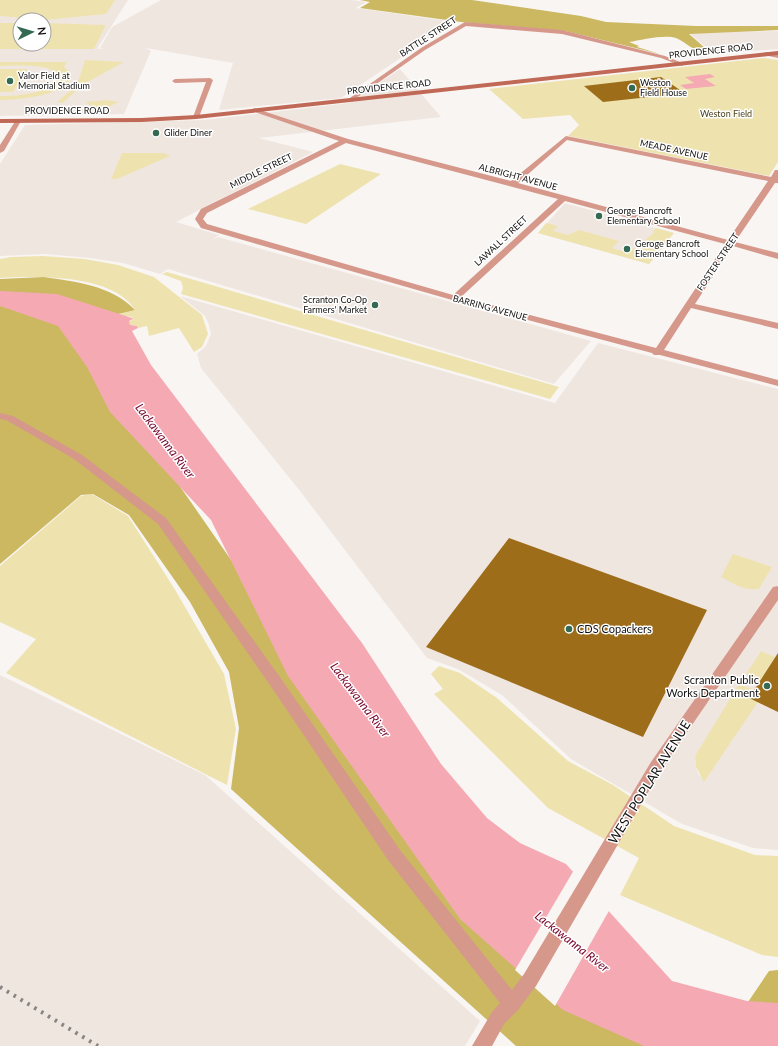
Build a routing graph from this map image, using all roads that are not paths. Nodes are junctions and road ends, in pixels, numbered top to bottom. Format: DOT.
graph roads {
  1 [pos="778,53"];
  2 [pos="766,54"];
  3 [pos="778,56"];
  4 [pos="682,64"];
  5 [pos="175,81"];
  6 [pos="350,100"];
  7 [pos="254,110"];
  8 [pos="196,117"];
  9 [pos="0,121"];
  10 [pos="18,121"];
  11 [pos="345,141"];
  12 [pos="0,151"];
  13 [pos="778,172"];
  14 [pos="775,181"];
  15 [pos="512,184"];
  16 [pos="562,198"];
  17 [pos="204,226"];
  18 [pos="730,243"];
  19 [pos="778,256"];
  20 [pos="455,298"];
  21 [pos="689,305"];
  22 [pos="778,326"];
  23 [pos="657,353"];
  24 [pos="778,383"];
  25 [pos="0,416"];
  26 [pos="778,590"];
  27 [pos="512,1004"];
  28 [pos="480,1046"];
  1 -- 2 [label="main road, PROVIDENCE ROAD"];
  2 -- 3 [label="street"];
  2 -- 4 [label="main road, PROVIDENCE ROAD"];
  4 -- 6 [label="main road, PROVIDENCE ROAD"];
  4 -- 6 [label="street, BATTLE STREET"];
  5 -- 8 [label="street"];
  6 -- 7 [label="main road, PROVIDENCE ROAD"];
  7 -- 8 [label="main road, PROVIDENCE ROAD"];
  7 -- 11 [label="street, ALBRIGHT AVENUE"];
  8 -- 10 [label="main road, PROVIDENCE ROAD"];
  9 -- 10 [label="main road, PROVIDENCE ROAD"];
  10 -- 12 [label="street"];
  11 -- 15 [label="street, ALBRIGHT AVENUE"];
  11 -- 17 [label="street, MIDDLE STREET"];
  13 -- 14 [label="street, FOSTER STREET"];
  14 -- 15 [label="street, MEADE AVENUE"];
  14 -- 18 [label="street, FOSTER STREET"];
  15 -- 16 [label="street, ALBRIGHT AVENUE"];
  16 -- 18 [label="street, ALBRIGHT AVENUE"];
  16 -- 20 [label="street, LAWALL STREET"];
  17 -- 20 [label="street, BARRING AVENUE"];
  18 -- 19 [label="street, ALBRIGHT AVENUE"];
  18 -- 21 [label="street, FOSTER STREET"];
  20 -- 23 [label="street, BARRING AVENUE"];
  21 -- 22 [label="street"];
  21 -- 23 [label="street, FOSTER STREET"];
  23 -- 24 [label="street, BARRING AVENUE"];
  25 -- 27 [label="street"];
  26 -- 27 [label="street, WEST POPLAR AVENUE"];
  27 -- 28 [label="street, WEST POPLAR AVENUE"];
}
